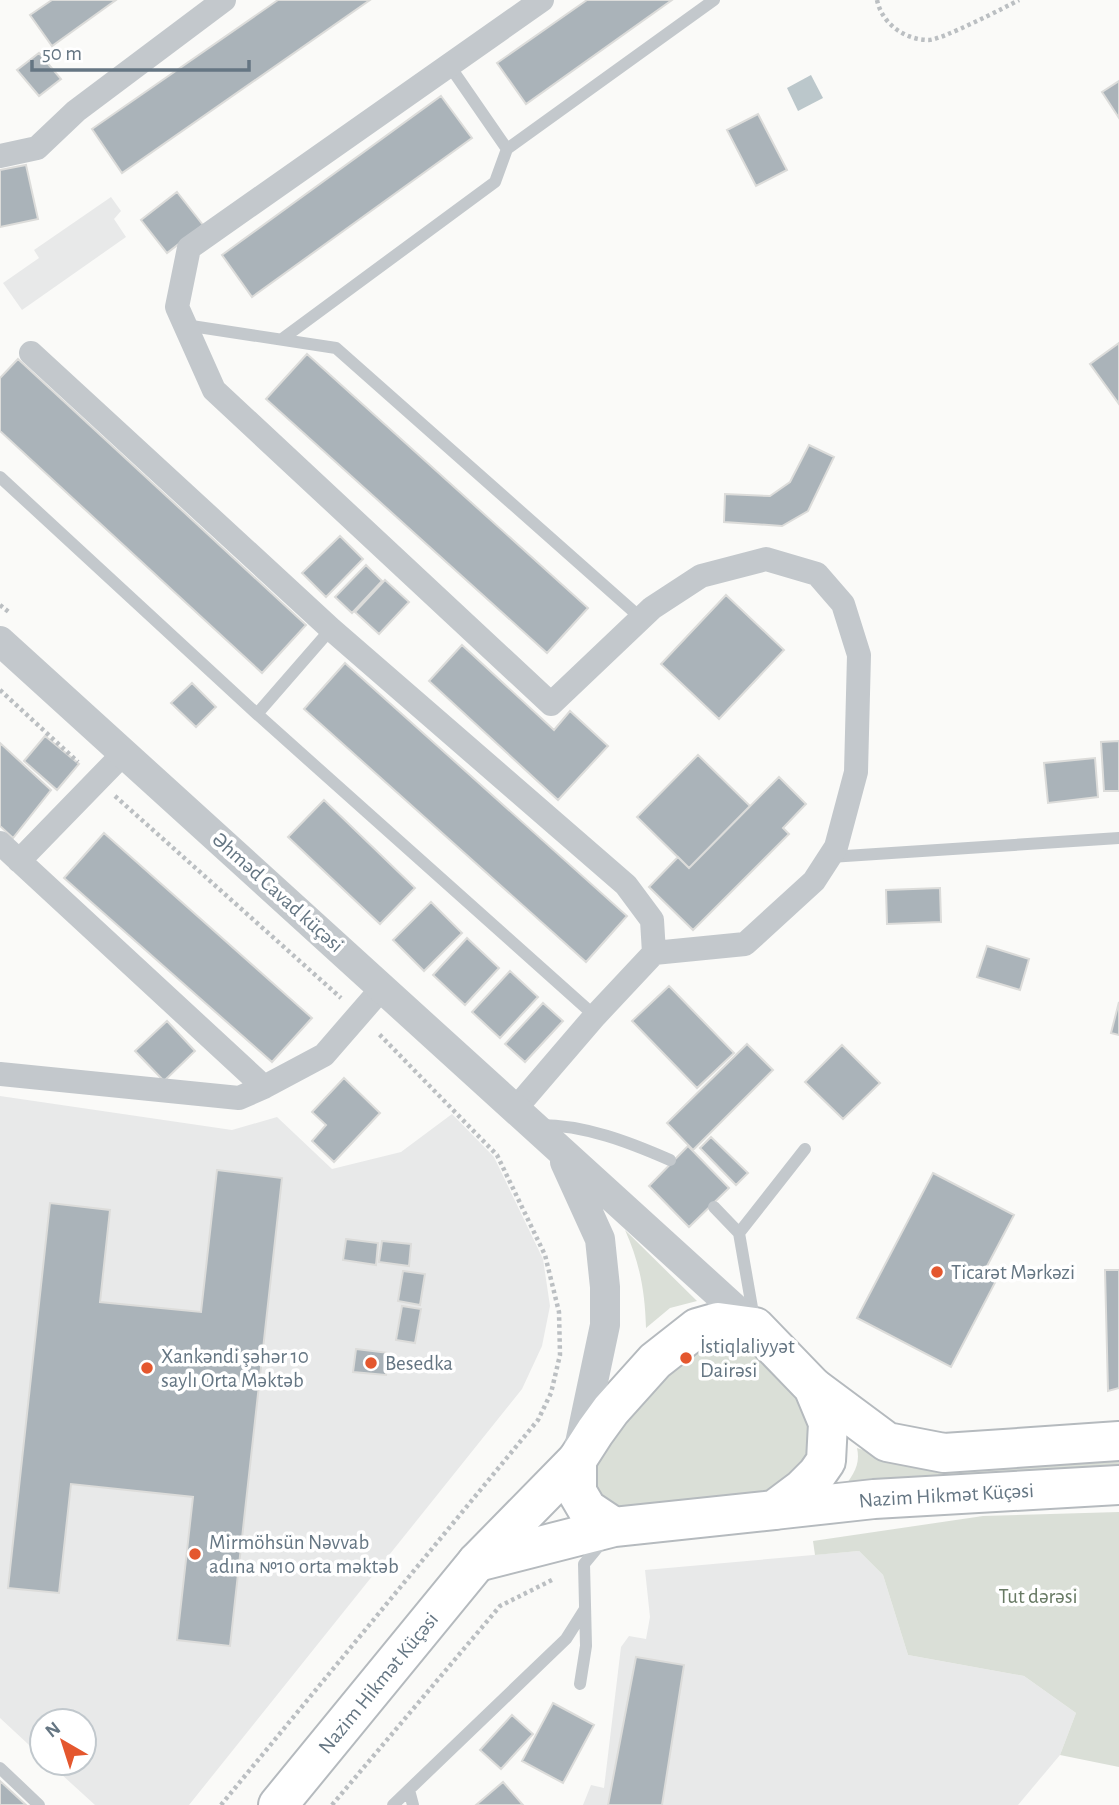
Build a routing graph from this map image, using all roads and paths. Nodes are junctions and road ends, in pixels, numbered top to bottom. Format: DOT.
graph roads {
  1 [pos="224,0"];
  2 [pos="541,0"];
  3 [pos="714,0"];
  4 [pos="877,0"];
  5 [pos="1020,0"];
  6 [pos="449,65"];
  7 [pos="508,149"];
  8 [pos="0,156"];
  9 [pos="185,325"];
  10 [pos="282,339"];
  11 [pos="31,353"];
  12 [pos="0,477"];
  13 [pos="642,619"];
  14 [pos="331,629"];
  15 [pos="0,641"];
  16 [pos="0,690"];
  17 [pos="257,714"];
  18 [pos="124,753"];
  19 [pos="98,780"];
  20 [pos="1119,838"];
  21 [pos="0,843"];
  22 [pos="830,857"];
  23 [pos="19,861"];
  24 [pos="654,953"];
  25 [pos="383,987"];
  26 [pos="360,1015"];
  27 [pos="595,1016"];
  28 [pos="0,1074"];
  29 [pos="264,1087"];
  30 [pos="535,1125"];
  31 [pos="805,1149"];
  32 [pos="670,1160"];
  33 [pos="714,1207"];
  34 [pos="739,1233"];
  35 [pos="755,1326"];
  36 [pos="813,1387"];
  37 [pos="1118,1440"];
  38 [pos="577,1460"];
  39 [pos="1119,1485"];
  40 [pos="774,1510"];
  41 [pos="614,1527"];
  42 [pos="477,1562"];
  43 [pos="584,1564"];
  44 [pos="585,1609"];
  45 [pos="580,1684"];
  46 [pos="0,1768"];
  47 [pos="409,1790"];
  48 [pos="39,1805"];
  49 [pos="221,1805"];
  50 [pos="278,1805"];
  51 [pos="332,1805"];
  52 [pos="393,1805"];
  53 [pos="413,1805"];
  1 -- 8 [label="street"];
  2 -- 6 [label="street"];
  3 -- 7 [label="lane"];
  4 -- 5 [label="path"];
  6 -- 7 [label="lane"];
  6 -- 9 [label="street"];
  7 -- 10 [label="lane"];
  9 -- 10 [label="lane"];
  9 -- 13 [label="street"];
  10 -- 13 [label="lane"];
  11 -- 14 [label="street"];
  12 -- 17 [label="lane"];
  13 -- 22 [label="street"];
  14 -- 17 [label="lane"];
  14 -- 24 [label="street"];
  15 -- 18 [label="street, Əhməd Cavad küçəsi"];
  16 -- 19 [label="path"];
  17 -- 27 [label="lane"];
  18 -- 19 [label="street"];
  18 -- 25 [label="street, Əhməd Cavad küçəsi"];
  19 -- 23 [label="street"];
  19 -- 26 [label="path"];
  20 -- 22 [label="lane"];
  21 -- 23 [label="street"];
  22 -- 24 [label="street"];
  23 -- 29 [label="street"];
  24 -- 27 [label="street"];
  25 -- 26 [label="street"];
  25 -- 30 [label="street, Əhməd Cavad küçəsi"];
  26 -- 29 [label="street"];
  26 -- 49 [label="path"];
  27 -- 30 [label="street"];
  28 -- 29 [label="street"];
  30 -- 32 [label="lane"];
  30 -- 35 [label="street, Əhməd Cavad küçəsi"];
  30 -- 38 [label="street"];
  31 -- 34 [label="lane"];
  33 -- 34 [label="lane"];
  34 -- 35 [label="lane"];
  35 -- 36 [label="main road"];
  35 -- 38 [label="main road"];
  36 -- 37 [label="main road, Nazim Hikmət Küçəsi"];
  36 -- 40 [label="main road"];
  38 -- 41 [label="main road"];
  38 -- 42 [label="main road, Nazim Hikmət Küçəsi"];
  39 -- 40 [label="main road, Nazim Hikmət Küçəsi"];
  40 -- 41 [label="main road"];
  41 -- 42 [label="main road"];
  41 -- 43 [label="lane"];
  42 -- 50 [label="main road, Nazim Hikmət Küçəsi"];
  43 -- 44 [label="lane"];
  43 -- 51 [label="path"];
  44 -- 45 [label="lane"];
  44 -- 47 [label="lane"];
  46 -- 48 [label="lane"];
  47 -- 52 [label="lane"];
  47 -- 53 [label="lane"];
}
